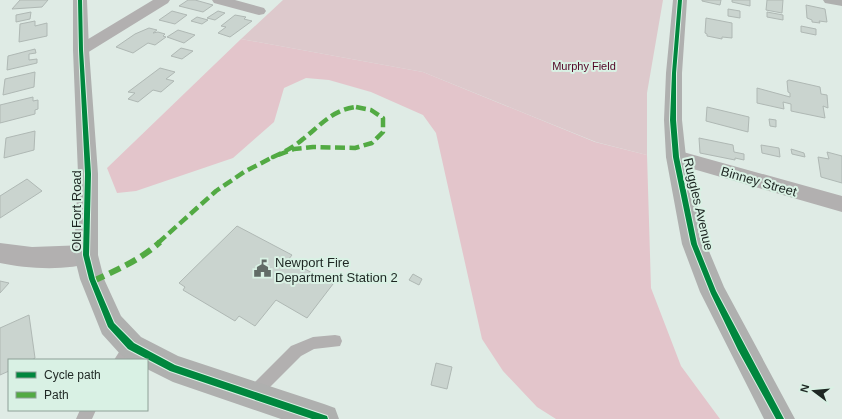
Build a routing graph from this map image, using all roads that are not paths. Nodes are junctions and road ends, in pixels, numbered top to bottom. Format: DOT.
graph roads {
  1 [pos="80,0"];
  2 [pos="163,0"];
  3 [pos="219,0"];
  4 [pos="680,0"];
  5 [pos="830,0"];
  6 [pos="842,2"];
  7 [pos="259,11"];
  8 [pos="81,50"];
  9 [pos="676,157"];
  10 [pos="842,204"];
  11 [pos="0,253"];
  12 [pos="86,255"];
  13 [pos="335,341"];
  14 [pos="126,353"];
  15 [pos="145,359"];
  16 [pos="148,360"];
  17 [pos="251,396"];
  18 [pos="324,419"];
  19 [pos="780,419"];
  1 -- 8 [label="street, Old Fort Road"];
  2 -- 8 [label="street"];
  3 -- 7 [label="street"];
  4 -- 9 [label="street, Ruggles Avenue"];
  5 -- 6 [label="street"];
  8 -- 12 [label="street, Old Fort Road"];
  9 -- 10 [label="street, Binney Street"];
  9 -- 19 [label="street, Ruggles Avenue"];
  11 -- 12 [label="street"];
  12 -- 14 [label="street, Old Fort Road"];
  13 -- 17 [label="lane"];
  14 -- 15 [label="street, Old Fort Road"];
  16 -- 17 [label="street, Old Fort Road"];
  17 -- 18 [label="street, Old Fort Road"];
}
